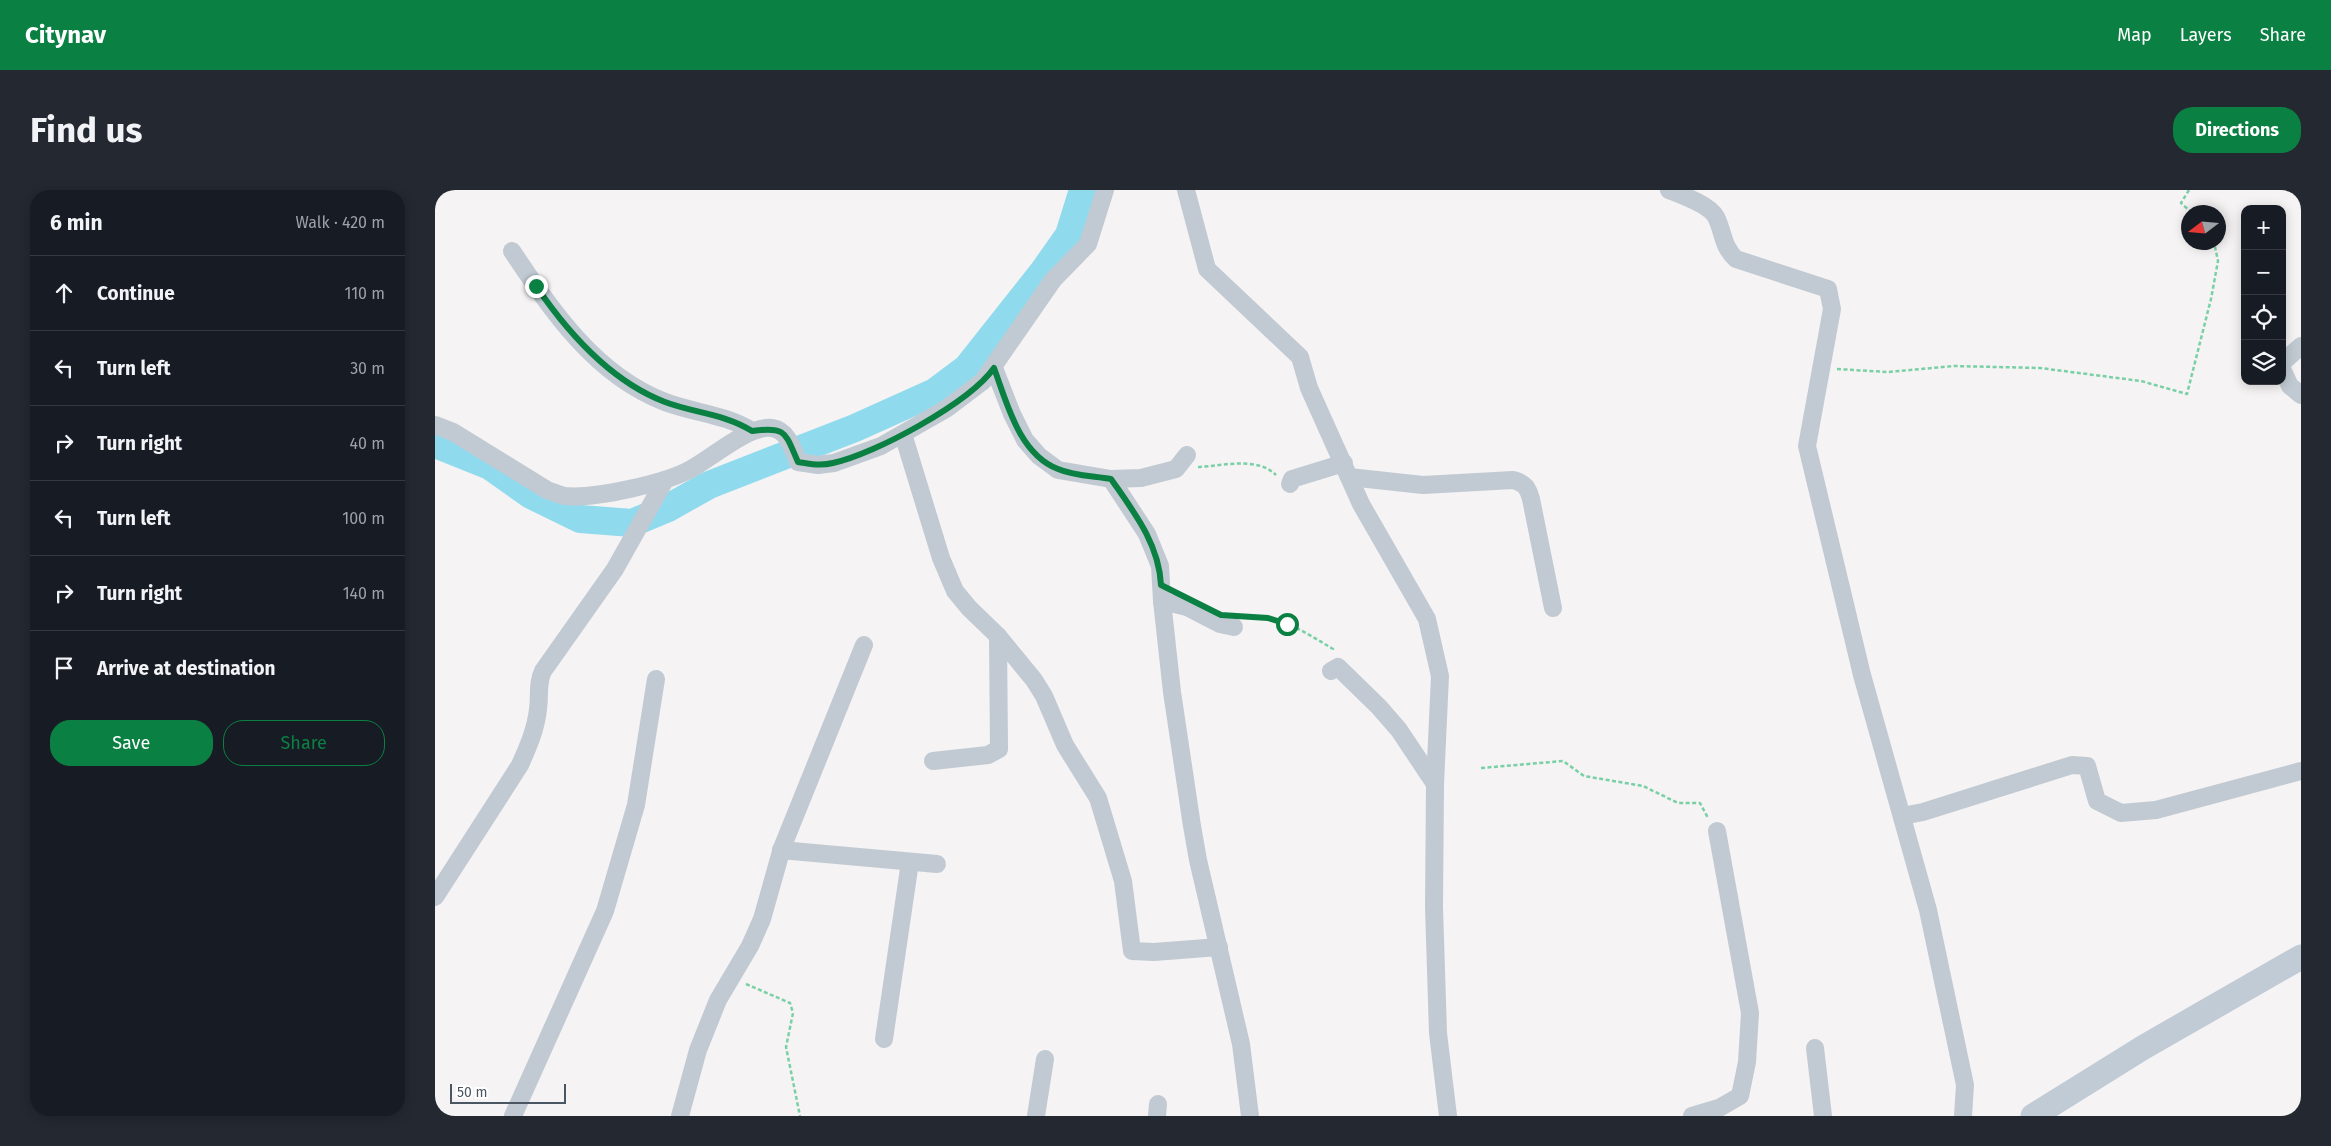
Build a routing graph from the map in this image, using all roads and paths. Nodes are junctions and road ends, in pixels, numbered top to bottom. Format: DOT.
graph roads {
  1 [pos="1105,190"];
  2 [pos="1186,190"];
  3 [pos="1669,190"];
  4 [pos="2189,190"];
  5 [pos="2183,205"];
  6 [pos="2215,250"];
  7 [pos="512,251"];
  8 [pos="2301,346"];
  9 [pos="2286,359"];
  10 [pos="994,368"];
  11 [pos="1820,368"];
  12 [pos="2286,377"];
  13 [pos="2301,395"];
  14 [pos="435,425"];
  15 [pos="752,431"];
  16 [pos="903,434"];
  17 [pos="1181,462"];
  18 [pos="1347,470"];
  19 [pos="1111,479"];
  20 [pos="665,480"];
  21 [pos="1291,482"];
  22 [pos="1162,601"];
  23 [pos="1553,608"];
  24 [pos="1236,621"];
  25 [pos="998,636"];
  26 [pos="864,646"];
  27 [pos="1334,669"];
  28 [pos="656,679"];
  29 [pos="933,761"];
  30 [pos="1481,768"];
  31 [pos="2301,771"];
  32 [pos="1435,784"];
  33 [pos="1902,816"];
  34 [pos="1717,831"];
  35 [pos="781,850"];
  36 [pos="910,862"];
  37 [pos="937,864"];
  38 [pos="435,897"];
  39 [pos="1219,947"];
  40 [pos="2301,957"];
  41 [pos="731,978"];
  42 [pos="884,1039"];
  43 [pos="1815,1048"];
  44 [pos="1045,1059"];
  45 [pos="513,1116"];
  46 [pos="680,1116"];
  47 [pos="800,1116"];
  48 [pos="1036,1116"];
  49 [pos="1250,1116"];
  50 [pos="1447,1116"];
  51 [pos="1691,1116"];
  52 [pos="1823,1116"];
  53 [pos="1963,1116"];
  54 [pos="2033,1116"];
  1 -- 10 [label="street"];
  2 -- 18 [label="street"];
  3 -- 11 [label="street"];
  4 -- 5 [label="path"];
  6 -- 11 [label="path"];
  7 -- 15 [label="street"];
  8 -- 9 [label="street"];
  10 -- 16 [label="street"];
  10 -- 19 [label="street"];
  11 -- 33 [label="street"];
  12 -- 13 [label="street"];
  14 -- 20 [label="street"];
  15 -- 16 [label="street"];
  15 -- 20 [label="street"];
  16 -- 25 [label="street"];
  17 -- 19 [label="street"];
  17 -- 21 [label="path"];
  18 -- 21 [label="street"];
  18 -- 23 [label="street"];
  18 -- 32 [label="street"];
  19 -- 22 [label="street"];
  20 -- 38 [label="street"];
  22 -- 24 [label="street"];
  22 -- 39 [label="street"];
  24 -- 27 [label="path"];
  25 -- 29 [label="street"];
  25 -- 39 [label="street"];
  26 -- 35 [label="street"];
  27 -- 32 [label="street"];
  28 -- 45 [label="street"];
  30 -- 34 [label="path"];
  31 -- 33 [label="street"];
  32 -- 50 [label="street"];
  33 -- 53 [label="street"];
  34 -- 51 [label="street"];
  35 -- 36 [label="street"];
  35 -- 41 [label="street"];
  36 -- 37 [label="street"];
  36 -- 42 [label="street"];
  39 -- 49 [label="street"];
  40 -- 54 [label="street"];
  41 -- 46 [label="street"];
  41 -- 47 [label="path"];
  43 -- 52 [label="street"];
  44 -- 48 [label="street"];
}
